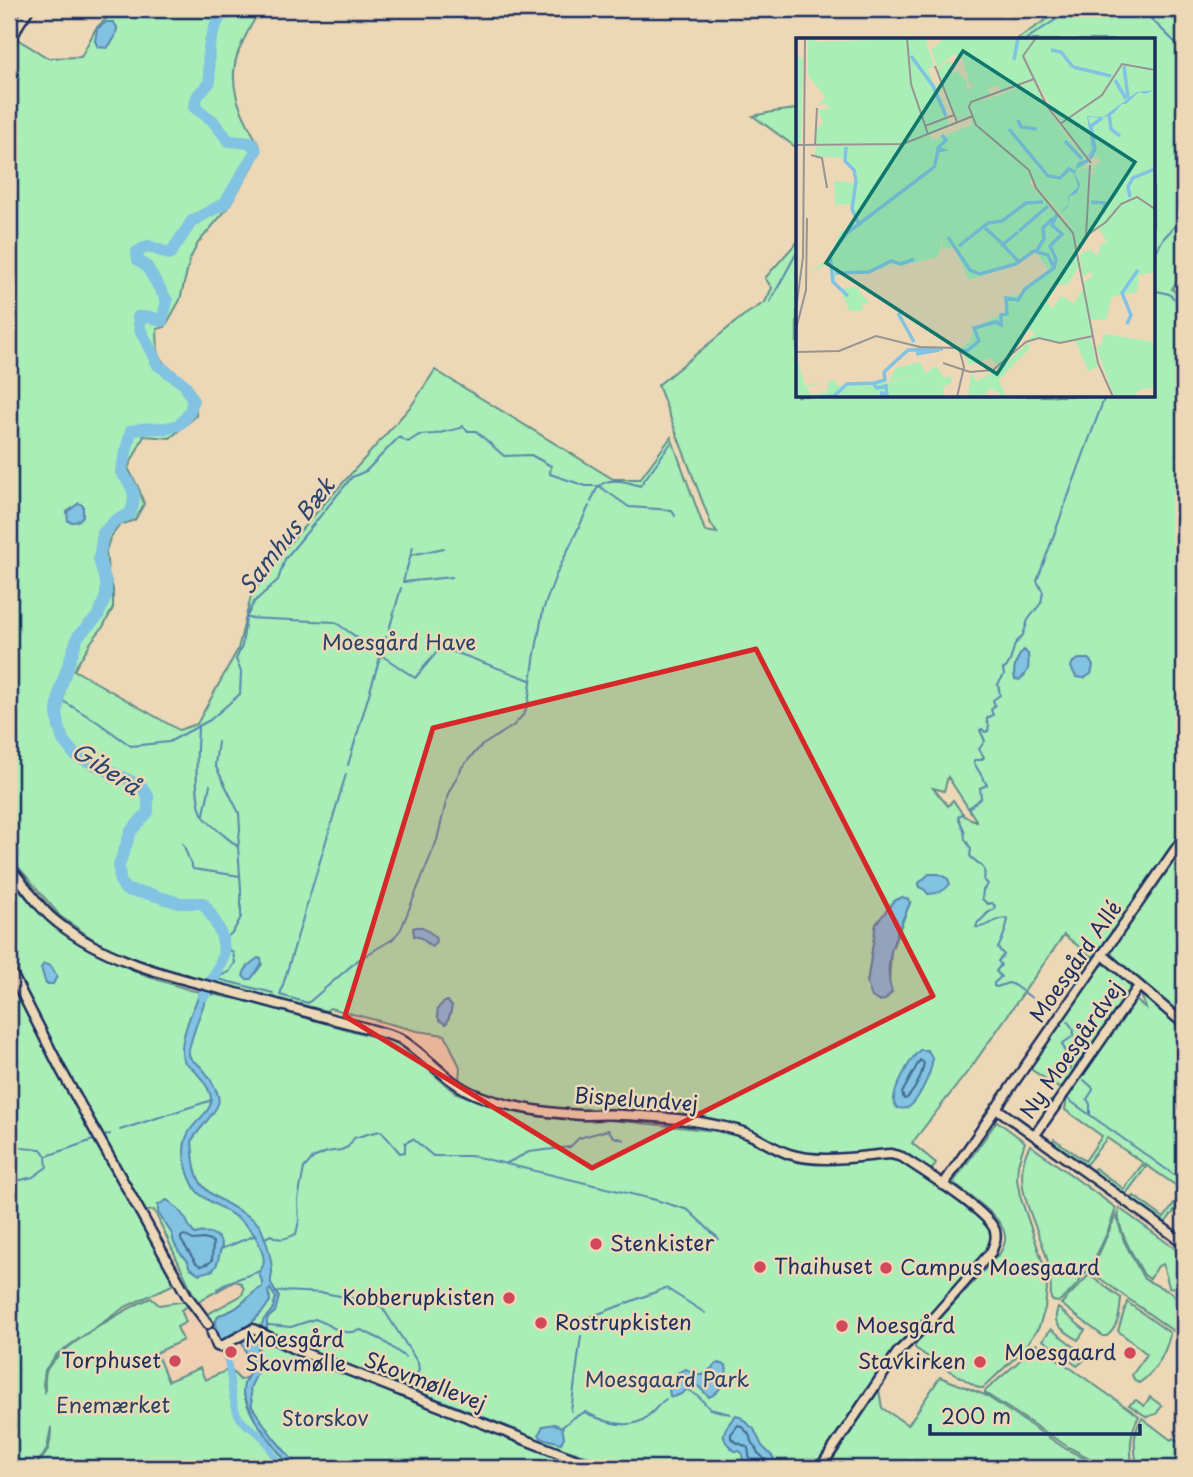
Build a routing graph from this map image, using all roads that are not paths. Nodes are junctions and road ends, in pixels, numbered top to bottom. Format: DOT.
graph roads {
  1 [pos="29,9"];
  2 [pos="9,45"];
  3 [pos="1184,837"];
  4 [pos="9,867"];
  5 [pos="1102,954"];
  6 [pos="9,968"];
  7 [pos="1139,986"];
  8 [pos="1184,1024"];
  9 [pos="996,1108"];
  10 [pos="1035,1135"];
  11 [pos="943,1185"];
  12 [pos="1184,1242"];
  13 [pos="208,1324"];
  14 [pos="212,1333"];
  15 [pos="597,1468"];
  16 [pos="820,1468"];
  1 -- 2 [label="street"];
  3 -- 5 [label="street, Moesgård Allé"];
  4 -- 11 [label="street, Bispelundvej"];
  5 -- 7 [label="street, Ny Moesgårdvej"];
  5 -- 9 [label="street, Moesgård Allé"];
  6 -- 13 [label="street"];
  7 -- 8 [label="street, Ny Moesgårdvej"];
  7 -- 10 [label="street, Ny Moesgårdvej"];
  9 -- 10 [label="street"];
  9 -- 11 [label="street, Moesgård Allé"];
  10 -- 12 [label="street"];
  11 -- 16 [label="street, Bispelundvej"];
  14 -- 15 [label="street, Skovmøllevej"];
}
